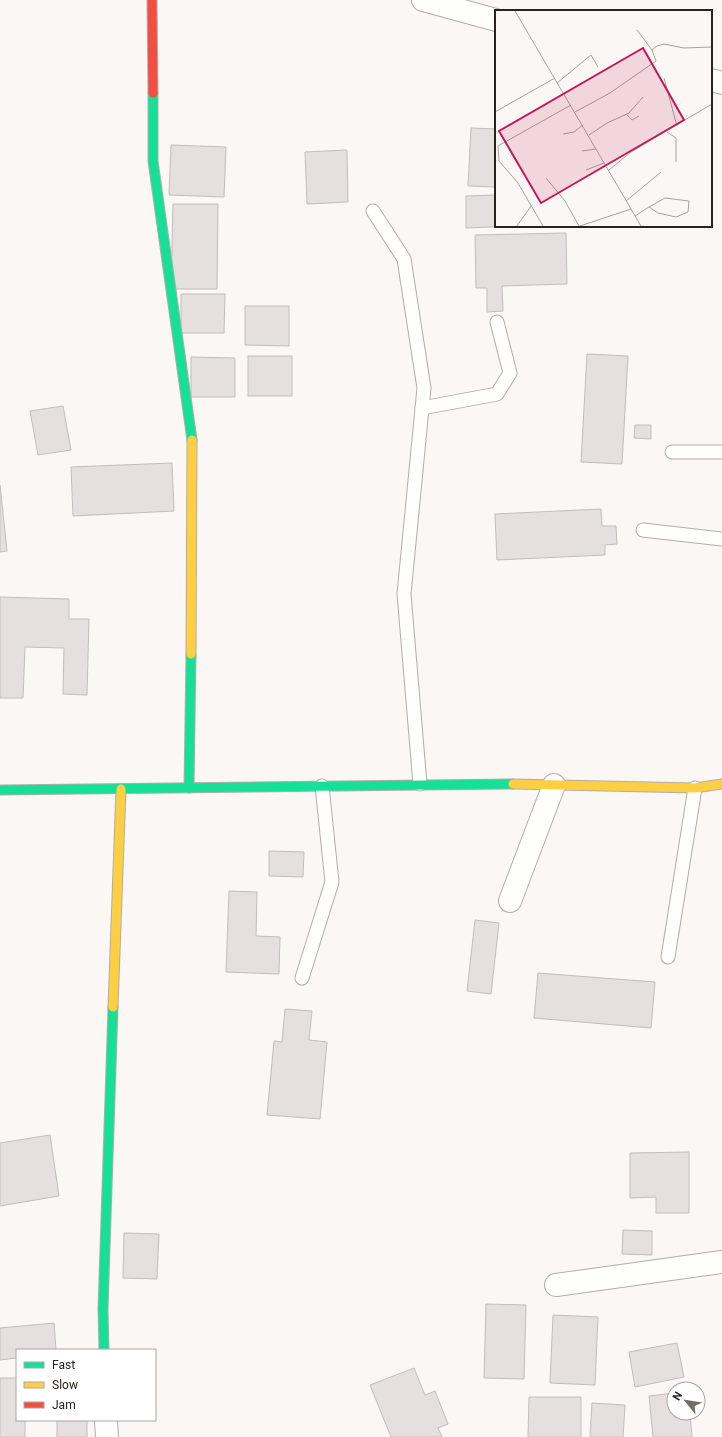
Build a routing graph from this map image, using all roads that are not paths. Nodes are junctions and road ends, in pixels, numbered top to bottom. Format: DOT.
graph roads {
  1 [pos="152,0"];
  2 [pos="423,0"];
  3 [pos="495,20"];
  4 [pos="712,80"];
  5 [pos="722,83"];
  6 [pos="373,211"];
  7 [pos="497,322"];
  8 [pos="422,408"];
  9 [pos="672,452"];
  10 [pos="722,452"];
  11 [pos="643,530"];
  12 [pos="722,539"];
  13 [pos="420,784"];
  14 [pos="722,784"];
  15 [pos="554,785"];
  16 [pos="322,786"];
  17 [pos="189,788"];
  18 [pos="695,788"];
  19 [pos="121,789"];
  20 [pos="0,790"];
  21 [pos="510,902"];
  22 [pos="668,957"];
  23 [pos="302,978"];
  24 [pos="722,1262"];
  25 [pos="556,1285"];
  26 [pos="104,1349"];
  27 [pos="106,1421"];
  28 [pos="106,1437"];
  1 -- 17 [label="street"];
  2 -- 3 [label="street"];
  4 -- 5 [label="street"];
  6 -- 8 [label="lane"];
  7 -- 8 [label="lane"];
  8 -- 13 [label="lane"];
  9 -- 10 [label="lane"];
  11 -- 12 [label="lane"];
  13 -- 15 [label="street"];
  13 -- 16 [label="street"];
  14 -- 18 [label="street"];
  15 -- 18 [label="street"];
  15 -- 21 [label="street"];
  16 -- 17 [label="street"];
  16 -- 23 [label="lane"];
  17 -- 19 [label="street"];
  18 -- 22 [label="lane"];
  19 -- 20 [label="street"];
  19 -- 26 [label="street"];
  24 -- 25 [label="street"];
  27 -- 28 [label="street"];
}
